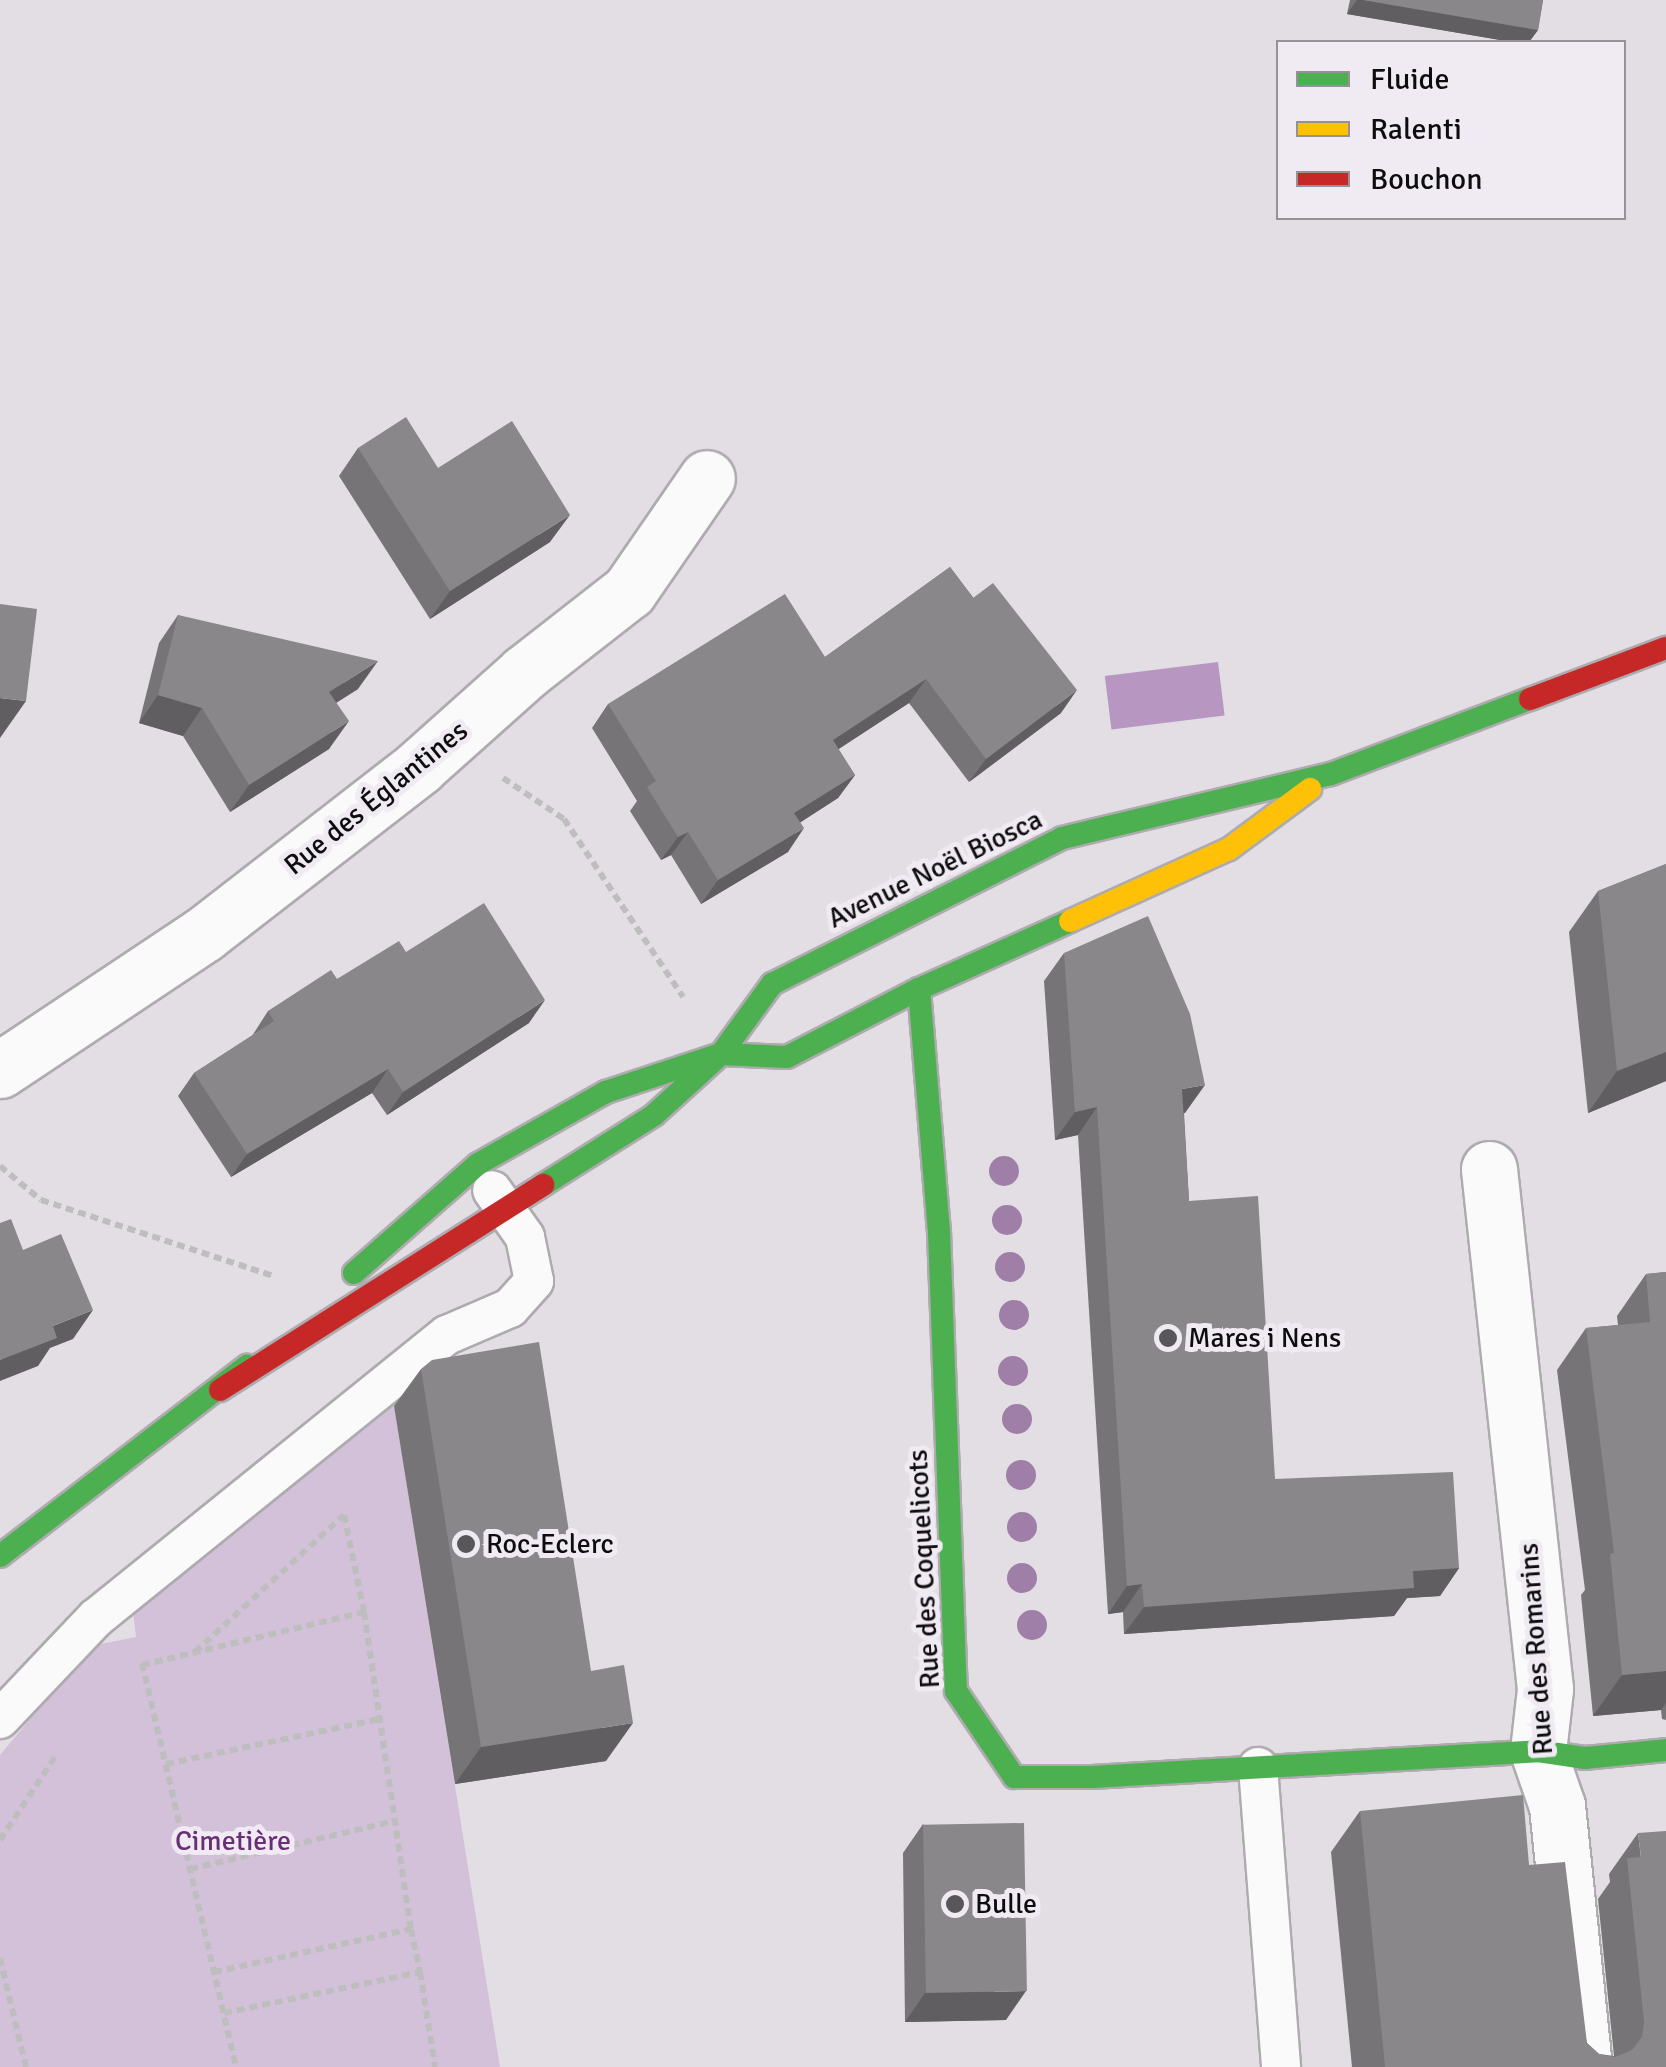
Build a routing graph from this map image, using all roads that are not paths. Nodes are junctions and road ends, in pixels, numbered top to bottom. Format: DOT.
graph roads {
  1 [pos="707,478"];
  2 [pos="1666,648"];
  3 [pos="1331,774"];
  4 [pos="919,989"];
  5 [pos="721,1054"];
  6 [pos="0,1070"];
  7 [pos="478,1164"];
  8 [pos="1489,1170"];
  9 [pos="504,1210"];
  10 [pos="220,1390"];
  11 [pos="0,1556"];
  12 [pos="0,1719"];
  13 [pos="1666,1750"];
  14 [pos="1538,1751"];
  15 [pos="1258,1767"];
  16 [pos="1280,2067"];
  17 [pos="1584,2067"];
  1 -- 6 [label="street, Rue des Églantines"];
  2 -- 3 [label="main road, Avenue Noël Biosca"];
  3 -- 4 [label="main road, Avenue Noël Biosca"];
  3 -- 5 [label="main road, Avenue Noël Biosca"];
  4 -- 5 [label="main road, Avenue Noël Biosca"];
  4 -- 15 [label="main road, Rue des Coquelicots"];
  5 -- 7 [label="main road, Avenue Noël Biosca"];
  5 -- 9 [label="main road, Avenue Noël Biosca"];
  7 -- 9 [label="lane"];
  7 -- 10 [label="main road, Avenue Noël Biosca"];
  8 -- 14 [label="street, Rue des Romarins"];
  9 -- 10 [label="main road, Avenue Noël Biosca"];
  9 -- 12 [label="lane"];
  10 -- 11 [label="main road, Avenue Noël Biosca"];
  13 -- 14 [label="main road, Rue des Coquelicots"];
  14 -- 15 [label="main road, Rue des Coquelicots"];
  14 -- 17 [label="street, Rue des Romarins"];
  15 -- 16 [label="lane"];
}
